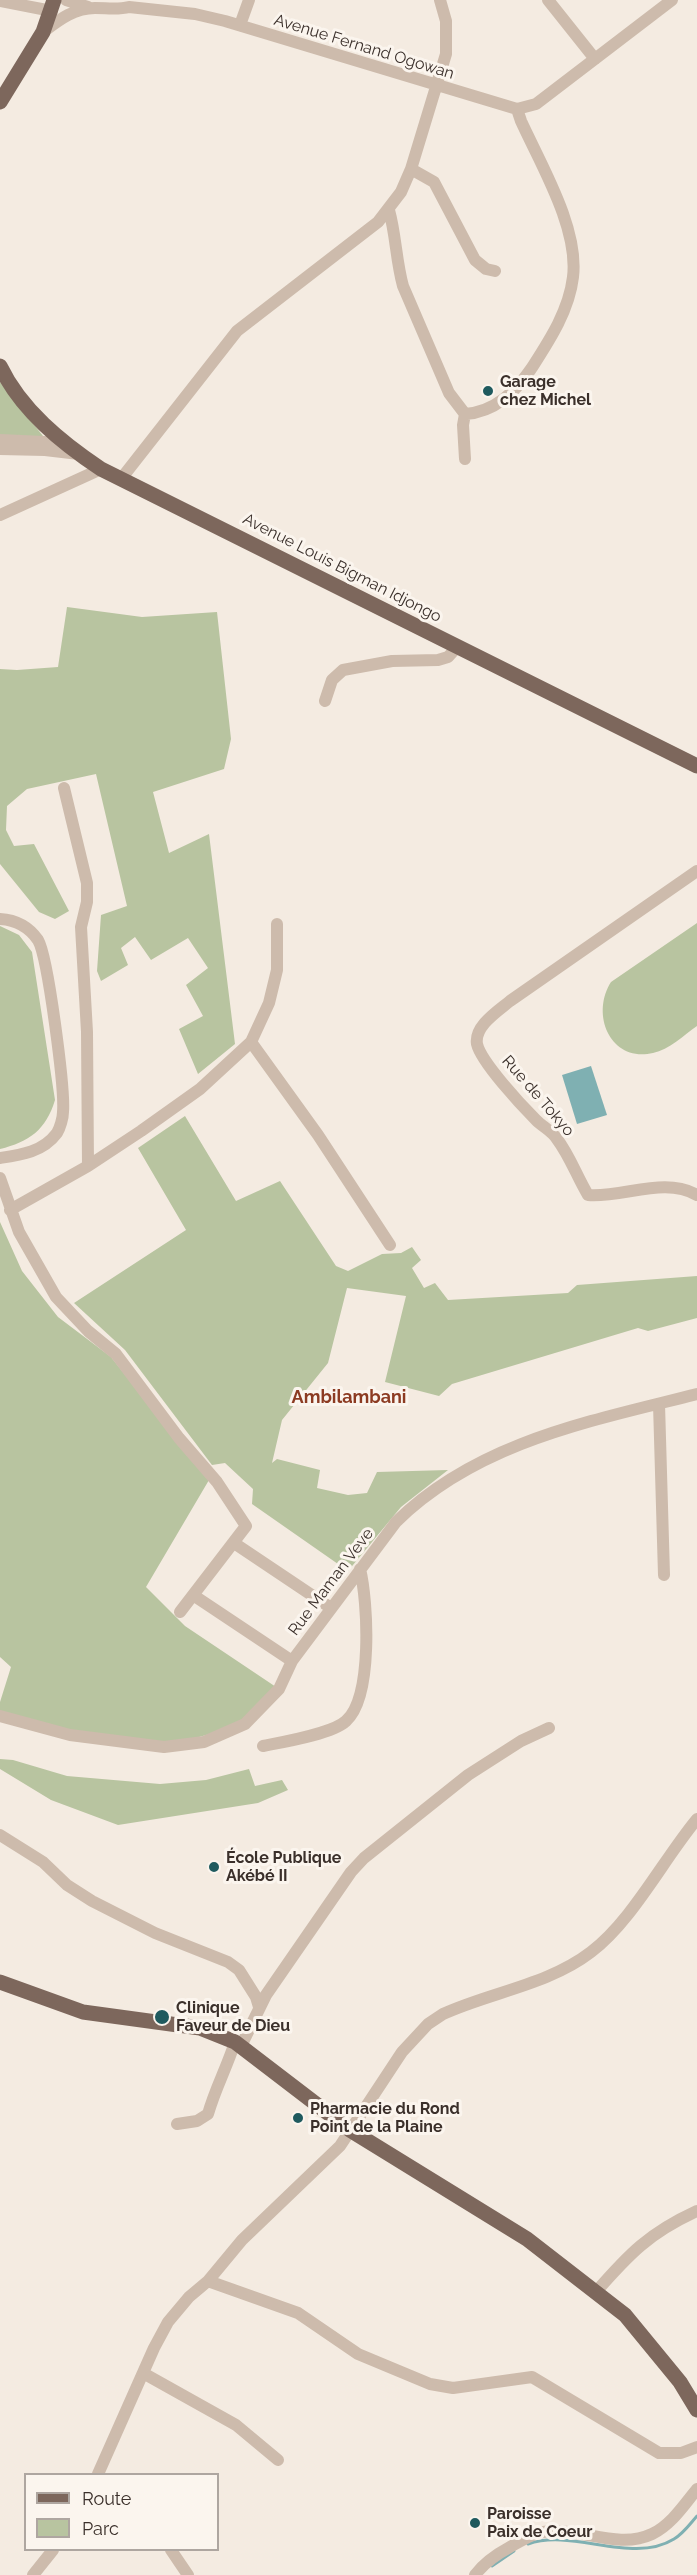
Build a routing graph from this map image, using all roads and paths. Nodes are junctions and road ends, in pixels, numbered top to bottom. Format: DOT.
graph roads {
  1 [pos="0,0"];
  2 [pos="66,0"];
  3 [pos="111,0"];
  4 [pos="249,0"];
  5 [pos="440,0"];
  6 [pos="548,0"];
  7 [pos="672,0"];
  8 [pos="53,5"];
  9 [pos="129,7"];
  10 [pos="95,8"];
  11 [pos="240,25"];
  12 [pos="43,32"];
  13 [pos="595,59"];
  14 [pos="437,87"];
  15 [pos="0,102"];
  16 [pos="518,109"];
  17 [pos="411,169"];
  18 [pos="389,210"];
  19 [pos="495,271"];
  20 [pos="0,366"];
  21 [pos="465,414"];
  22 [pos="0,440"];
  23 [pos="66,442"];
  24 [pos="0,449"];
  25 [pos="80,455"];
  26 [pos="465,459"];
  27 [pos="101,469"];
  28 [pos="121,479"];
  29 [pos="0,515"];
  30 [pos="458,646"];
  31 [pos="325,701"];
  32 [pos="697,766"];
  33 [pos="64,788"];
  34 [pos="697,871"];
  35 [pos="0,919"];
  36 [pos="277,924"];
  37 [pos="251,1042"];
  38 [pos="0,1158"];
  39 [pos="88,1166"];
  40 [pos="0,1178"];
  41 [pos="697,1195"];
  42 [pos="10,1210"];
  43 [pos="390,1245"];
  44 [pos="697,1394"];
  45 [pos="659,1404"];
  46 [pos="234,1543"];
  47 [pos="360,1569"];
  48 [pos="664,1575"];
  49 [pos="193,1595"];
  50 [pos="331,1608"];
  51 [pos="180,1612"];
  52 [pos="292,1661"];
  53 [pos="0,1716"];
  54 [pos="549,1728"];
  55 [pos="263,1746"];
  56 [pos="697,1819"];
  57 [pos="0,1835"];
  58 [pos="0,1982"];
  59 [pos="259,2007"];
  60 [pos="238,2044"];
  61 [pos="177,2124"];
  62 [pos="350,2130"];
  63 [pos="697,2211"];
  64 [pos="208,2281"];
  65 [pos="595,2293"];
  66 [pos="143,2373"];
  67 [pos="697,2410"];
  68 [pos="697,2447"];
  69 [pos="278,2460"];
  70 [pos="99,2473"];
  71 [pos="697,2489"];
  72 [pos="52,2551"];
  73 [pos="172,2551"];
  74 [pos="33,2575"];
  75 [pos="188,2575"];
  76 [pos="475,2575"];
  1 -- 8 [label="street"];
  2 -- 10 [label="street"];
  3 -- 9 [label="street"];
  4 -- 11 [label="street"];
  5 -- 14 [label="street"];
  6 -- 13 [label="street"];
  7 -- 13 [label="street"];
  8 -- 12 [label="main road"];
  9 -- 10 [label="street"];
  9 -- 11 [label="street, Avenue Fernand Ogowan"];
  10 -- 12 [label="street"];
  11 -- 14 [label="street, Avenue Fernand Ogowan"];
  12 -- 15 [label="main road"];
  13 -- 16 [label="street"];
  14 -- 16 [label="street, Avenue Fernand Ogowan"];
  14 -- 17 [label="street"];
  16 -- 21 [label="street"];
  17 -- 18 [label="street"];
  17 -- 19 [label="street"];
  18 -- 21 [label="street"];
  18 -- 28 [label="street"];
  20 -- 23 [label="main road, Avenue Louis Bigman Idjongo"];
  21 -- 26 [label="street"];
  22 -- 23 [label="street"];
  23 -- 25 [label="main road, Avenue Louis Bigman Idjongo"];
  24 -- 25 [label="street"];
  25 -- 27 [label="main road, Avenue Louis Bigman Idjongo"];
  27 -- 28 [label="main road, Avenue Louis Bigman Idjongo"];
  27 -- 29 [label="street"];
  28 -- 30 [label="main road, Avenue Louis Bigman Idjongo"];
  30 -- 31 [label="street"];
  30 -- 32 [label="main road, Avenue Louis Bigman Idjongo"];
  33 -- 39 [label="street"];
  34 -- 41 [label="street, Rue de Tokyo"];
  35 -- 38 [label="street"];
  36 -- 37 [label="street"];
  37 -- 39 [label="street"];
  37 -- 43 [label="street"];
  39 -- 42 [label="street"];
  40 -- 42 [label="street"];
  42 -- 46 [label="street"];
  44 -- 45 [label="street, Rue Maman Veve"];
  45 -- 47 [label="street, Rue Maman Veve"];
  45 -- 48 [label="street"];
  46 -- 49 [label="street"];
  46 -- 50 [label="street"];
  47 -- 50 [label="street, Rue Maman Veve"];
  47 -- 55 [label="street"];
  49 -- 51 [label="street"];
  49 -- 52 [label="street"];
  50 -- 52 [label="street, Rue Maman Veve"];
  52 -- 53 [label="street, Rue Maman Veve"];
  54 -- 59 [label="street"];
  56 -- 62 [label="street"];
  57 -- 59 [label="street"];
  58 -- 60 [label="main road"];
  59 -- 60 [label="street"];
  60 -- 61 [label="street"];
  60 -- 62 [label="main road"];
  62 -- 64 [label="street"];
  62 -- 65 [label="main road"];
  63 -- 65 [label="street"];
  64 -- 66 [label="street"];
  64 -- 68 [label="street"];
  65 -- 67 [label="main road"];
  66 -- 69 [label="street"];
  66 -- 70 [label="street"];
  71 -- 76 [label="street"];
  72 -- 74 [label="street"];
  73 -- 75 [label="street"];
}
